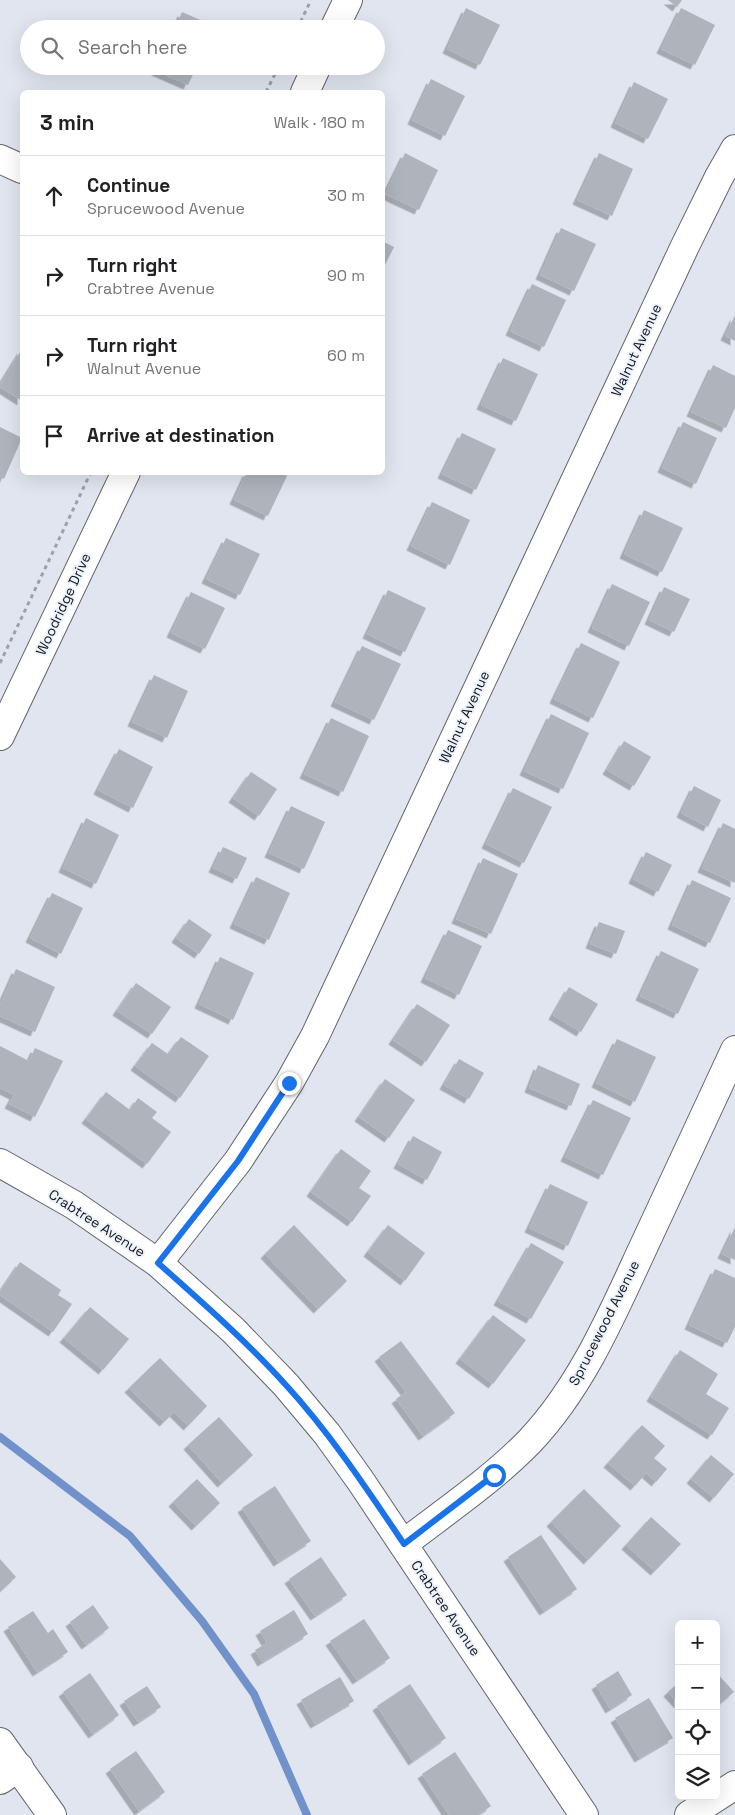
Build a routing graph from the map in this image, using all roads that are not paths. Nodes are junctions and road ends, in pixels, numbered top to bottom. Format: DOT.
graph roads {
  1 [pos="348,0"];
  2 [pos="338,20"];
  3 [pos="313,75"];
  4 [pos="306,90"];
  5 [pos="735,149"];
  6 [pos="0,159"];
  7 [pos="20,168"];
  8 [pos="125,475"];
  9 [pos="0,736"];
  10 [pos="735,1050"];
  11 [pos="0,1163"];
  12 [pos="158,1263"];
  13 [pos="404,1544"];
  14 [pos="0,1742"];
  15 [pos="10,1773"];
  16 [pos="735,1785"];
  17 [pos="52,1815"];
  18 [pos="584,1815"];
  19 [pos="689,1815"];
  1 -- 2 [label="street"];
  3 -- 4 [label="street"];
  5 -- 12 [label="street, Walnut Avenue"];
  6 -- 7 [label="street"];
  8 -- 9 [label="street, Woodridge Drive"];
  10 -- 13 [label="street, Sprucewood Avenue"];
  11 -- 12 [label="street, Crabtree Avenue"];
  12 -- 13 [label="street, Crabtree Avenue"];
  13 -- 18 [label="street, Crabtree Avenue"];
  14 -- 15 [label="street"];
  15 -- 17 [label="street"];
  16 -- 19 [label="street"];
}
